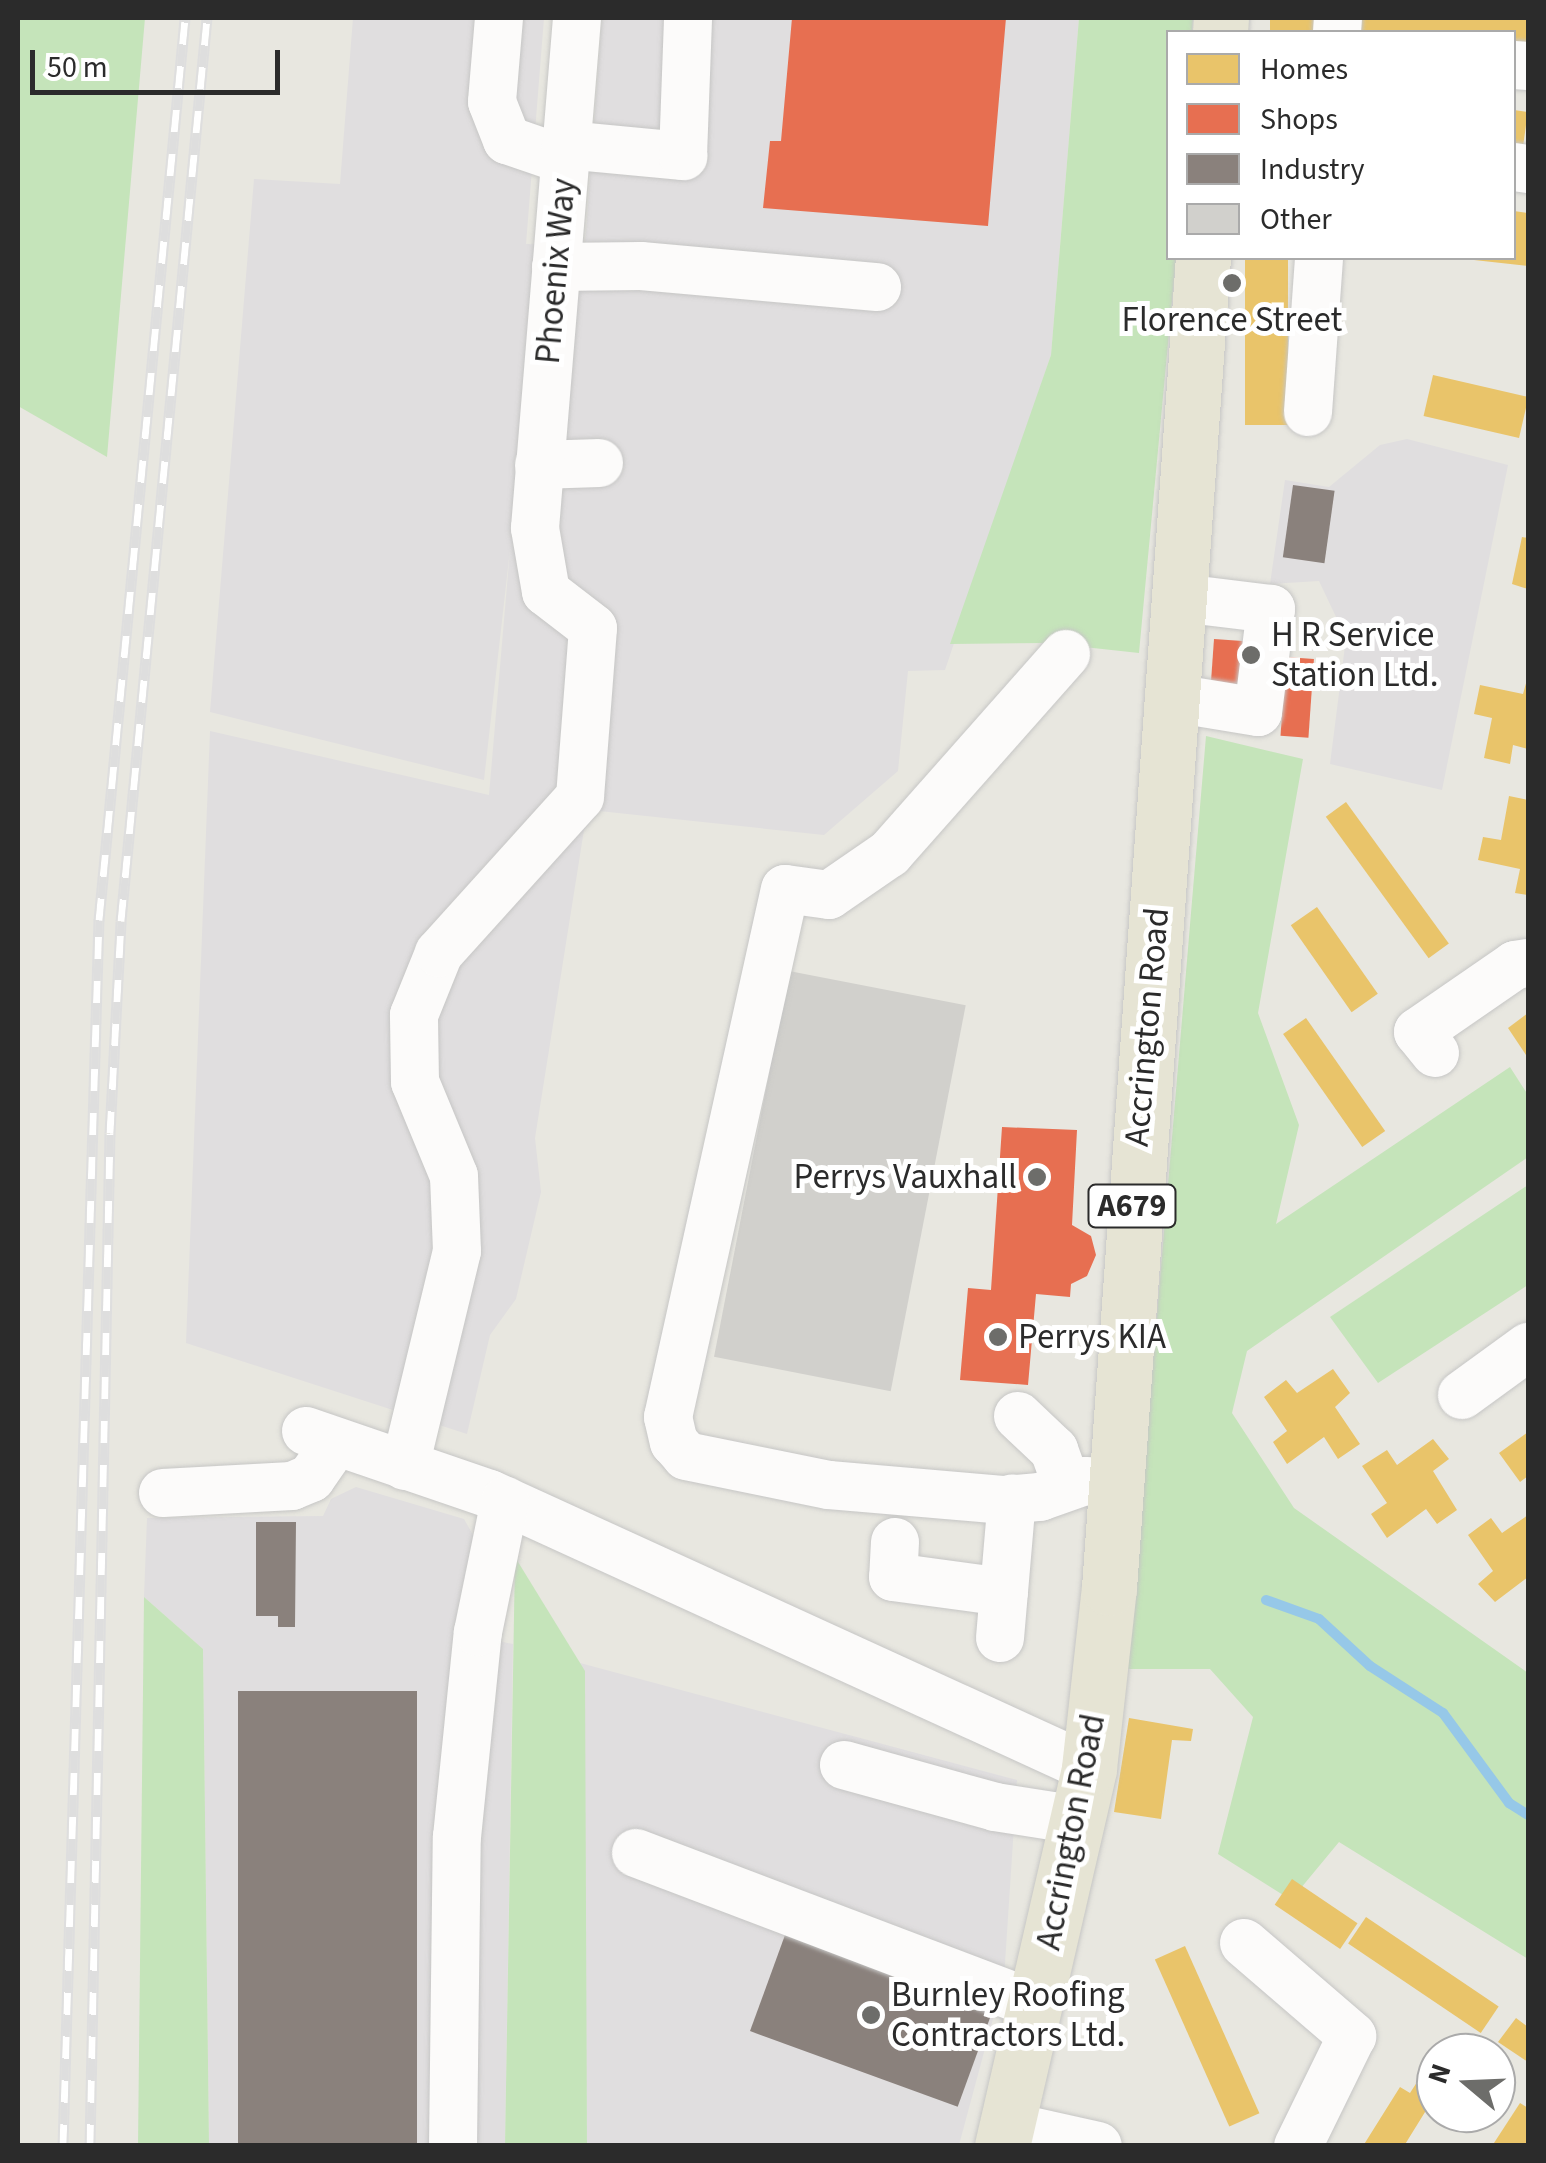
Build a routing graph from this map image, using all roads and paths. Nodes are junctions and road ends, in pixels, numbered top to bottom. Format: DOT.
graph roads {
  1 [pos="498,18"];
  2 [pos="577,18"];
  3 [pos="688,18"];
  4 [pos="566,152"];
  5 [pos="1203,260"];
  6 [pos="1319,260"];
  7 [pos="556,267"];
  8 [pos="877,287"];
  9 [pos="1308,412"];
  10 [pos="599,463"];
  11 [pos="539,465"];
  12 [pos="1180,598"];
  13 [pos="1066,654"];
  14 [pos="1173,698"];
  15 [pos="1528,963"];
  16 [pos="1435,1053"];
  17 [pos="1528,1347"];
  18 [pos="1462,1395"];
  19 [pos="1018,1416"];
  20 [pos="405,1466"];
  21 [pos="1092,1484"];
  22 [pos="162,1494"];
  23 [pos="1012,1499"];
  24 [pos="505,1501"];
  25 [pos="895,1542"];
  26 [pos="1004,1592"];
  27 [pos="1000,1638"];
  28 [pos="844,1765"];
  29 [pos="1089,1768"];
  30 [pos="1078,1820"];
  31 [pos="636,1853"];
  32 [pos="1244,1943"];
  33 [pos="1036,2005"];
  34 [pos="1005,2136"];
  35 [pos="453,2146"];
  36 [pos="1098,2146"];
  37 [pos="1298,2146"];
  1 -- 4 [label="street"];
  2 -- 4 [label="street, Phoenix Way"];
  3 -- 4 [label="street"];
  4 -- 7 [label="street, Phoenix Way"];
  5 -- 12 [label="main road, Accrington Road / A679"];
  6 -- 9 [label="street"];
  7 -- 8 [label="street"];
  7 -- 11 [label="street, Phoenix Way"];
  10 -- 11 [label="street"];
  11 -- 20 [label="street, Phoenix Way"];
  12 -- 14 [label="main road, Accrington Road / A679"];
  12 -- 14 [label="street"];
  13 -- 23 [label="street"];
  14 -- 21 [label="main road, Accrington Road / A679"];
  15 -- 16 [label="street"];
  17 -- 18 [label="street"];
  19 -- 21 [label="street"];
  20 -- 22 [label="street"];
  20 -- 24 [label="street"];
  21 -- 23 [label="street"];
  21 -- 29 [label="main road, Accrington Road / A679"];
  23 -- 26 [label="street"];
  24 -- 29 [label="street"];
  24 -- 35 [label="street"];
  25 -- 26 [label="street"];
  26 -- 27 [label="street"];
  28 -- 30 [label="street"];
  29 -- 30 [label="main road, Accrington Road / A679"];
  30 -- 33 [label="main road, Accrington Road / A679"];
  31 -- 33 [label="street"];
  32 -- 37 [label="street"];
  33 -- 34 [label="main road, Accrington Road / A679"];
  34 -- 36 [label="street"];
}
